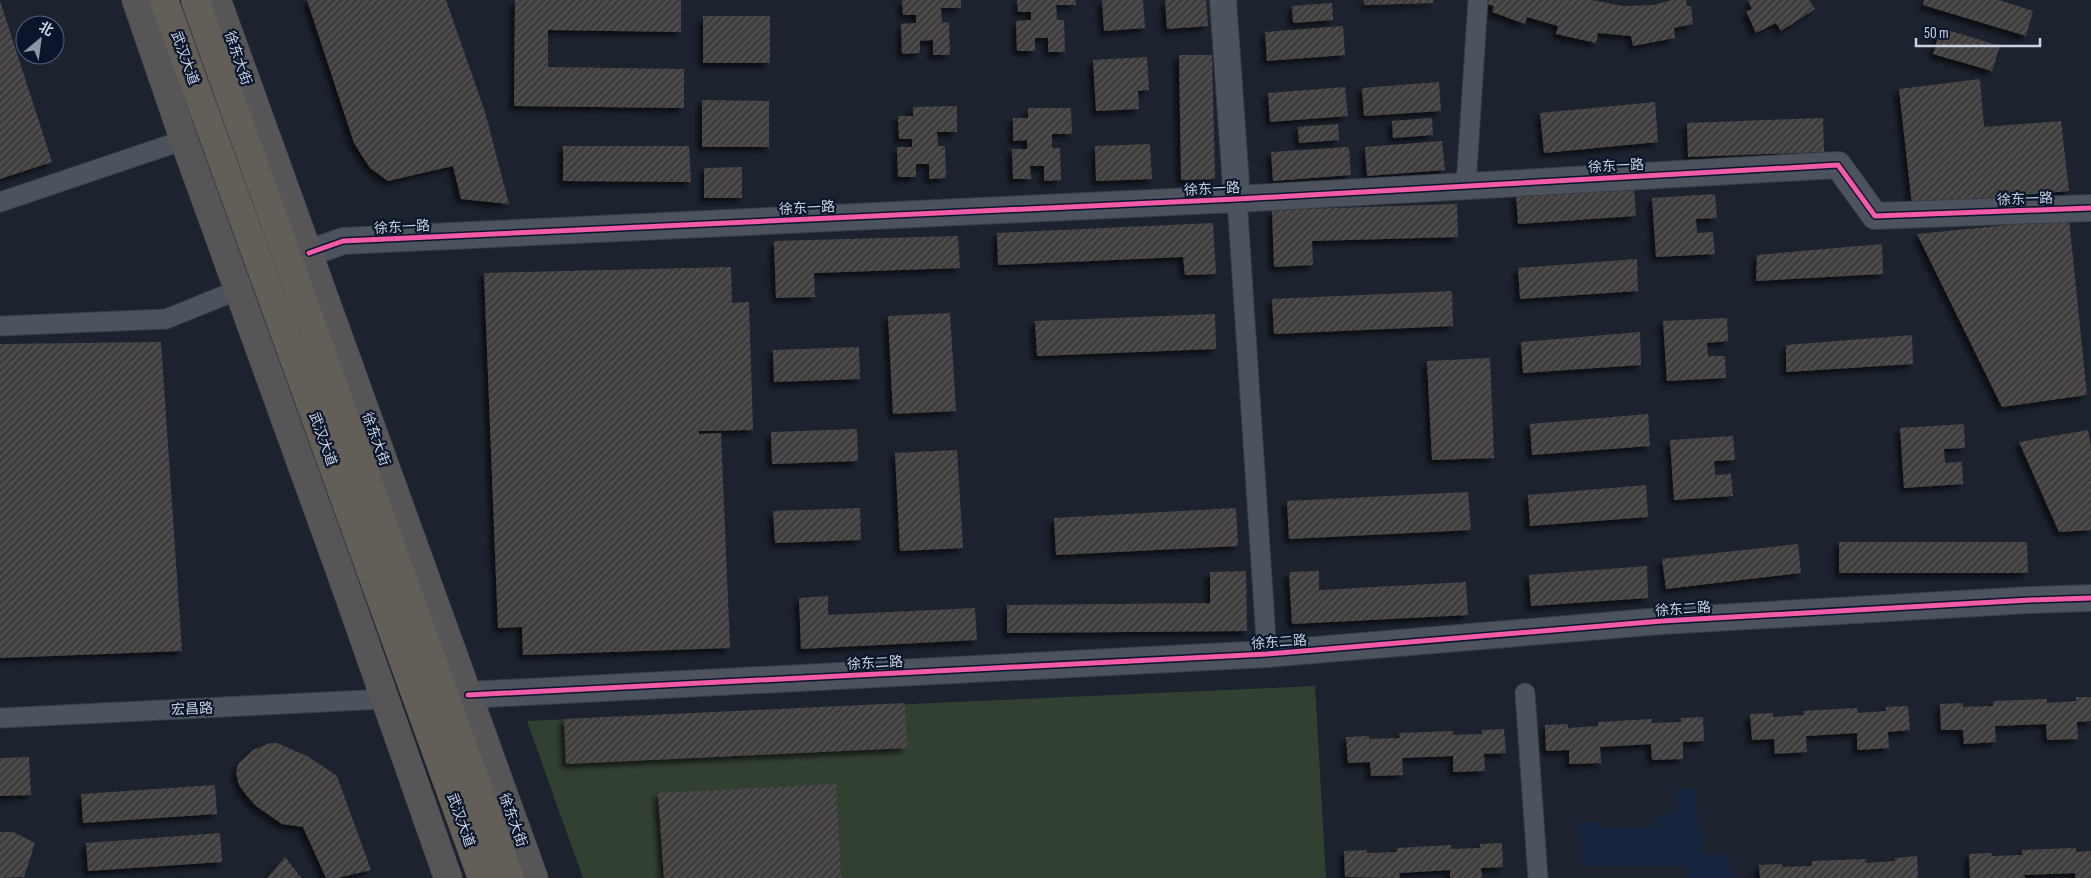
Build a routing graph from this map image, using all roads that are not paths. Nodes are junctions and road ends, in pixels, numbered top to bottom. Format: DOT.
graph roads {
  1 [pos="136,0"];
  2 [pos="164,0"];
  3 [pos="195,0"];
  4 [pos="217,0"];
  5 [pos="1223,0"];
  6 [pos="1478,0"];
  7 [pos="184,140"];
  8 [pos="1466,186"];
  9 [pos="1237,199"];
  10 [pos="0,202"];
  11 [pos="2091,208"];
  12 [pos="309,253"];
  13 [pos="238,290"];
  14 [pos="0,326"];
  15 [pos="2091,598"];
  16 [pos="1267,654"];
  17 [pos="1525,693"];
  18 [pos="468,694"];
  19 [pos="385,699"];
  20 [pos="0,718"];
  21 [pos="448,878"];
  22 [pos="482,878"];
  23 [pos="510,878"];
  24 [pos="534,878"];
  25 [pos="1538,878"];
  1 -- 7 [label="main road"];
  2 -- 22 [label="highway, 武汉大道"];
  3 -- 23 [label="highway, 武汉大道"];
  4 -- 12 [label="main road, 徐东大街"];
  5 -- 9 [label="street"];
  6 -- 8 [label="street"];
  7 -- 10 [label="street"];
  7 -- 13 [label="main road"];
  8 -- 9 [label="street, 徐东一路"];
  8 -- 11 [label="street, 徐东一路"];
  9 -- 12 [label="street, 徐东一路"];
  9 -- 16 [label="street"];
  12 -- 18 [label="main road, 徐东大街"];
  13 -- 14 [label="street"];
  13 -- 19 [label="main road"];
  15 -- 16 [label="street, 徐东二路"];
  16 -- 18 [label="street, 徐东二路"];
  17 -- 25 [label="street"];
  18 -- 24 [label="main road, 徐东大街"];
  19 -- 20 [label="street, 宏昌路"];
  19 -- 21 [label="main road"];
}
